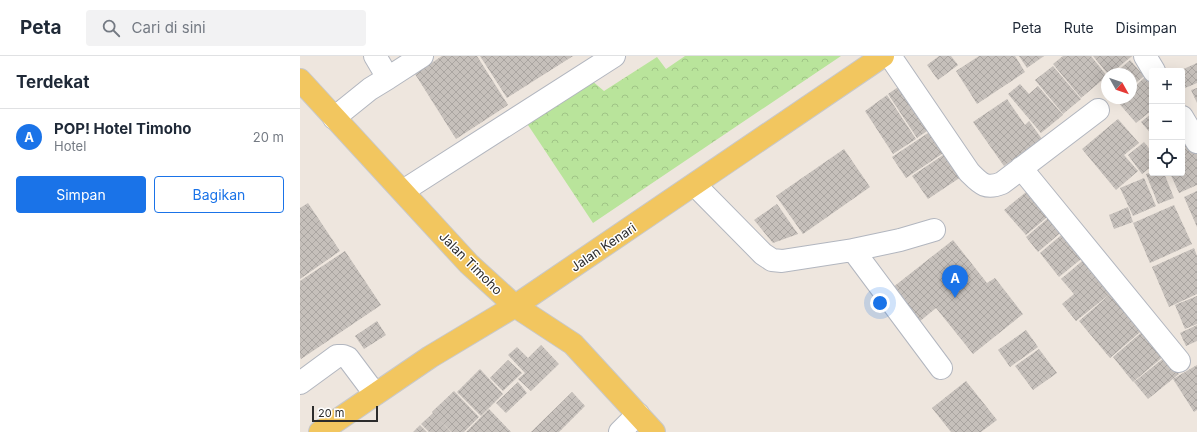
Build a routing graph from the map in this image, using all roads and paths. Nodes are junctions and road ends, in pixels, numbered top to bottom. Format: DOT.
graph roads {
  1 [pos="375,56"];
  2 [pos="422,56"];
  3 [pos="614,56"];
  4 [pos="883,56"];
  5 [pos="890,56"];
  6 [pos="1145,56"];
  7 [pos="1152,68"];
  8 [pos="388,78"];
  9 [pos="300,80"];
  10 [pos="1098,110"];
  11 [pos="334,118"];
  12 [pos="1185,122"];
  13 [pos="1197,142"];
  14 [pos="1021,168"];
  15 [pos="695,185"];
  16 [pos="403,192"];
  17 [pos="934,230"];
  18 [pos="852,250"];
  19 [pos="515,306"];
  20 [pos="1179,361"];
  21 [pos="941,368"];
  22 [pos="300,383"];
  23 [pos="375,394"];
  24 [pos="638,414"];
  25 [pos="320,432"];
  26 [pos="620,432"];
  27 [pos="654,432"];
  1 -- 8 [label="street"];
  2 -- 8 [label="street"];
  3 -- 16 [label="street"];
  4 -- 15 [label="main road, Jalan Kenari"];
  5 -- 14 [label="street"];
  6 -- 7 [label="street"];
  8 -- 11 [label="street"];
  9 -- 11 [label="main road, Jalan Timoho"];
  10 -- 14 [label="street"];
  11 -- 16 [label="main road, Jalan Timoho"];
  12 -- 13 [label="street"];
  14 -- 20 [label="street"];
  15 -- 18 [label="street"];
  15 -- 19 [label="main road, Jalan Kenari"];
  16 -- 19 [label="main road, Jalan Timoho"];
  17 -- 18 [label="street"];
  18 -- 21 [label="street"];
  19 -- 23 [label="main road, Jalan Kenari"];
  19 -- 24 [label="main road, Jalan Timoho"];
  22 -- 23 [label="street"];
  23 -- 25 [label="main road, Jalan Kenari"];
  24 -- 26 [label="street"];
  24 -- 27 [label="main road, Jalan Timoho"];
}
